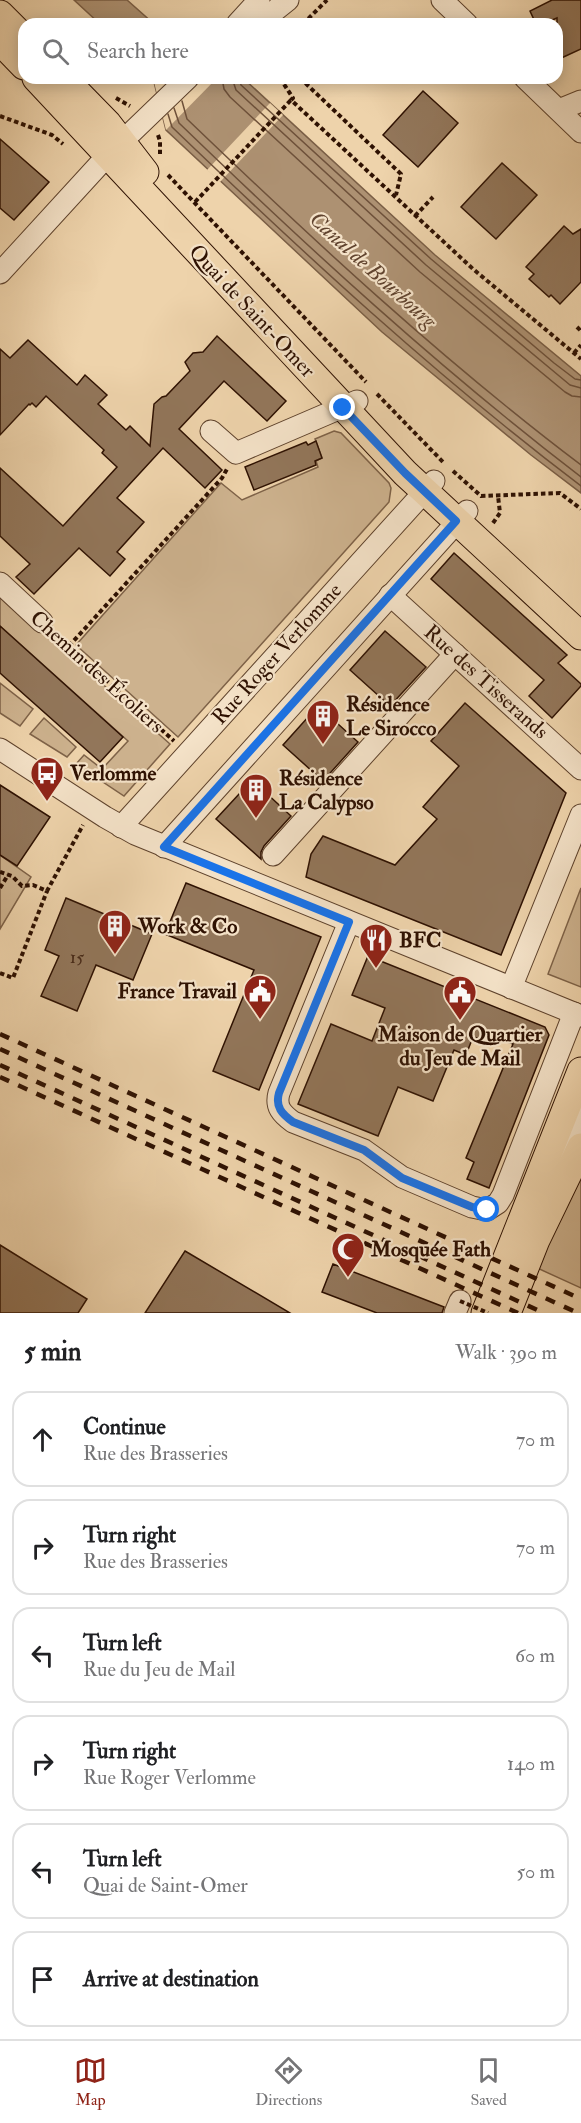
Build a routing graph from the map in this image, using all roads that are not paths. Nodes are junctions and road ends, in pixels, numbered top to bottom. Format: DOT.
graph roads {
  1 [pos="442,0"];
  2 [pos="273,2"];
  3 [pos="0,14"];
  4 [pos="247,18"];
  5 [pos="262,18"];
  6 [pos="461,18"];
  7 [pos="18,32"];
  8 [pos="0,41"];
  9 [pos="18,60"];
  10 [pos="42,84"];
  11 [pos="69,84"];
  12 [pos="181,84"];
  13 [pos="531,84"];
  14 [pos="581,101"];
  15 [pos="559,110"];
  16 [pos="581,132"];
  17 [pos="108,155"];
  18 [pos="0,273"];
  19 [pos="350,404"];
  20 [pos="211,431"];
  21 [pos="438,476"];
  22 [pos="461,516"];
  23 [pos="0,583"];
  24 [pos="390,595"];
  25 [pos="581,615"];
  26 [pos="42,622"];
  27 [pos="581,636"];
  28 [pos="455,654"];
  29 [pos="0,749"];
  30 [pos="581,768"];
  31 [pos="581,815"];
  32 [pos="121,827"];
  33 [pos="164,847"];
  34 [pos="273,855"];
  35 [pos="349,922"];
  36 [pos="511,988"];
  37 [pos="578,1014"];
  38 [pos="581,1071"];
  39 [pos="581,1116"];
  40 [pos="581,1147"];
  41 [pos="536,1240"];
  42 [pos="487,1313"];
  43 [pos="507,1313"];
  1 -- 6 [label="street"];
  2 -- 4 [label="street"];
  2 -- 5 [label="street"];
  3 -- 7 [label="main road"];
  8 -- 9 [label="main road"];
  10 -- 17 [label="main road, Quai de Saint-Omer"];
  11 -- 17 [label="main road, Quai de Saint-Omer"];
  12 -- 17 [label="street"];
  13 -- 15 [label="street"];
  14 -- 15 [label="street"];
  15 -- 16 [label="street"];
  17 -- 18 [label="street"];
  17 -- 19 [label="main road, Quai de Saint-Omer"];
  19 -- 20 [label="street"];
  19 -- 21 [label="main road, Quai de Saint-Omer"];
  21 -- 22 [label="main road, Quai de Saint-Omer"];
  21 -- 32 [label="street, Rue Roger Verlomme"];
  22 -- 24 [label="street"];
  22 -- 25 [label="main road, Quai de Saint-Omer"];
  22 -- 27 [label="main road, Quai de Saint-Omer"];
  23 -- 26 [label="street, Chemin des Écoliers"];
  24 -- 28 [label="street, Rue des Tisserands"];
  24 -- 33 [label="street"];
  28 -- 30 [label="street, Rue des Tisserands"];
  28 -- 34 [label="street"];
  29 -- 32 [label="street"];
  31 -- 36 [label="street"];
  32 -- 33 [label="street"];
  33 -- 35 [label="street"];
  35 -- 36 [label="street"];
  35 -- 37 [label="street"];
  36 -- 37 [label="street"];
  38 -- 42 [label="main road"];
  39 -- 41 [label="street"];
  40 -- 41 [label="main road"];
  41 -- 43 [label="main road"];
}
